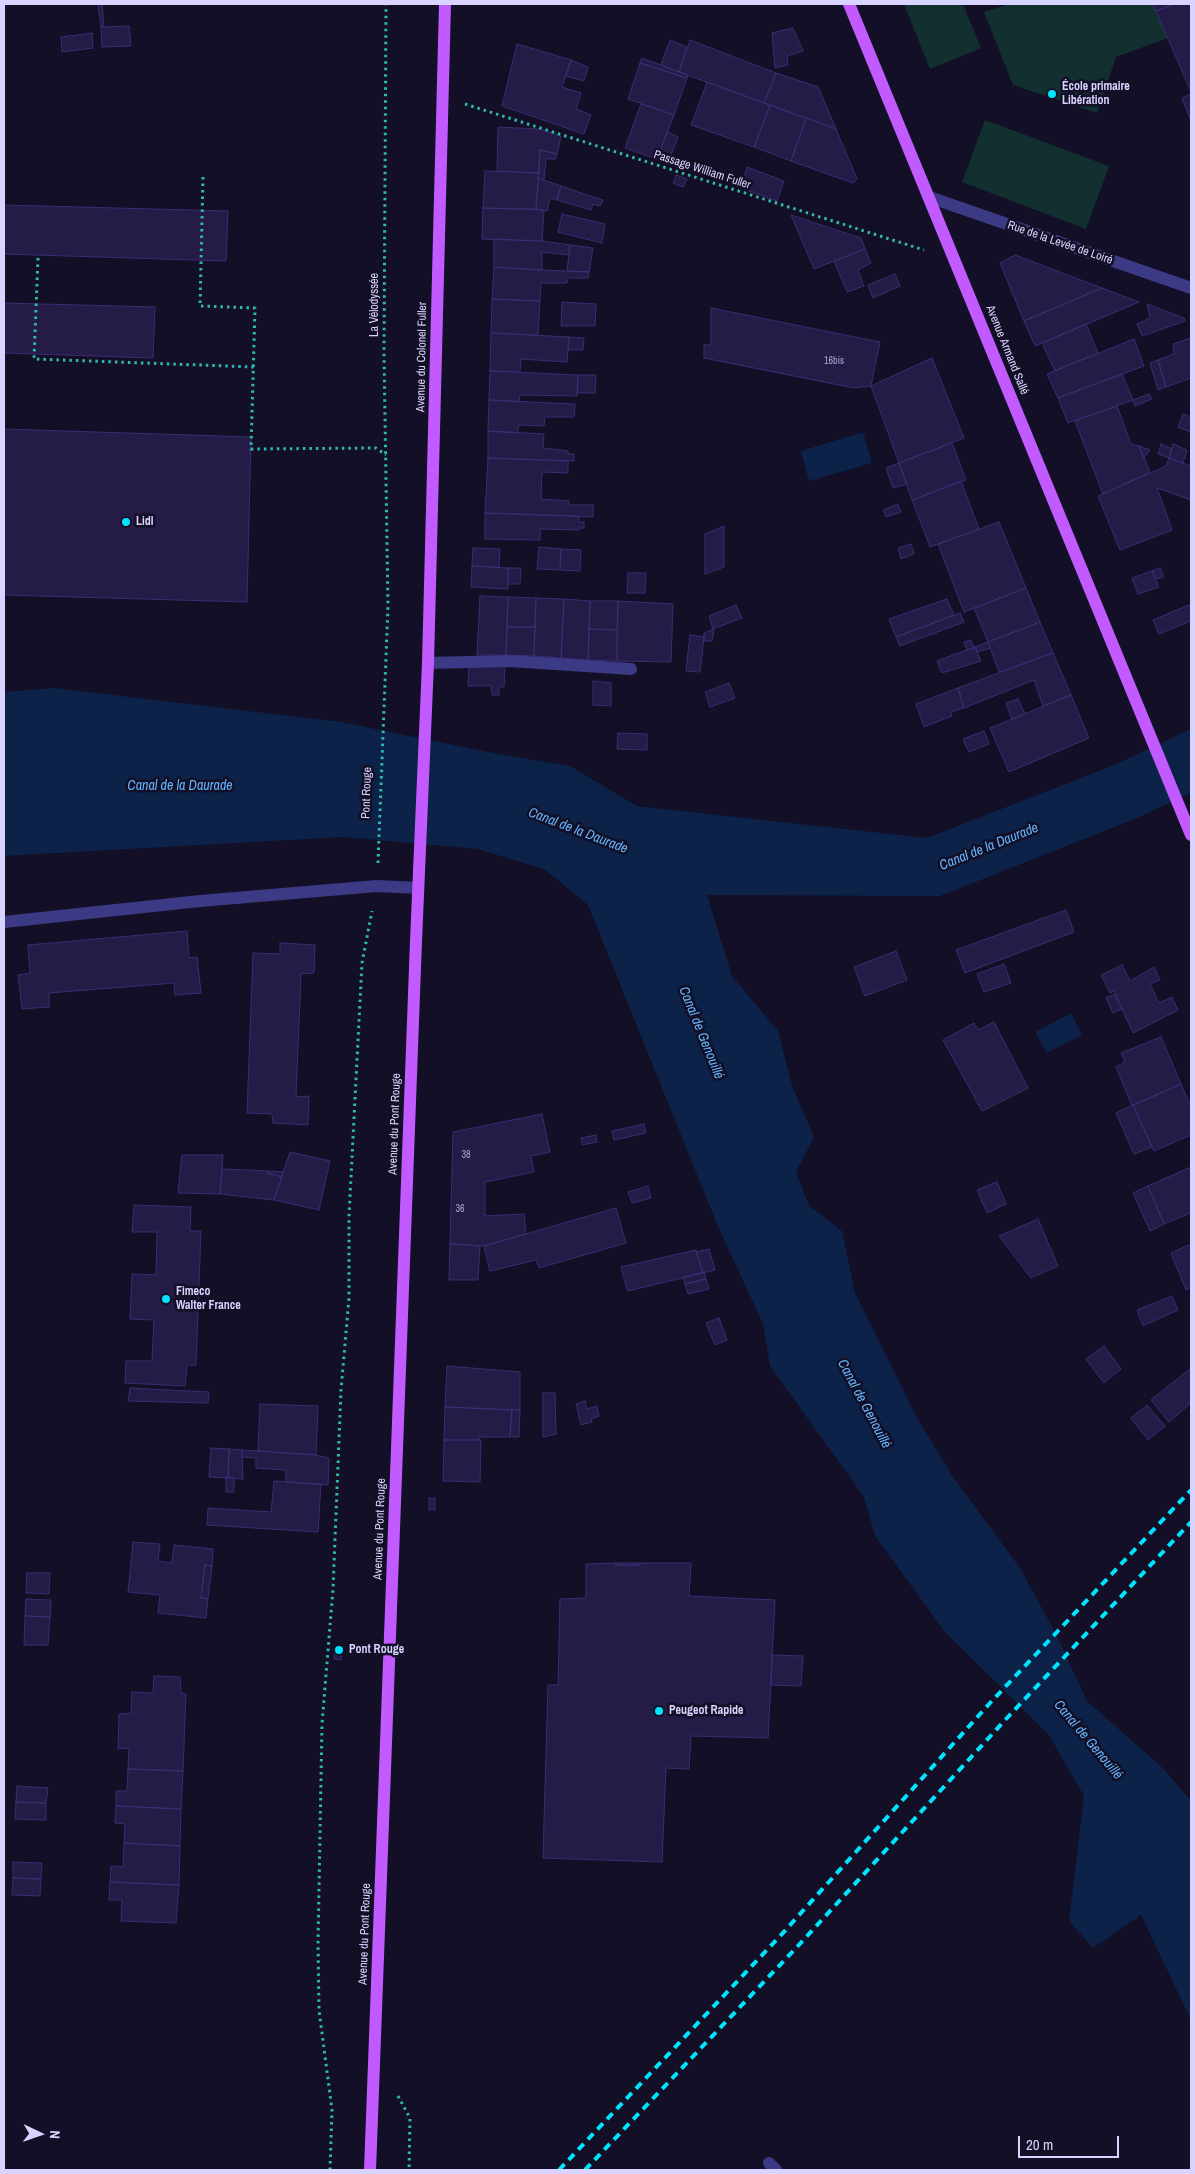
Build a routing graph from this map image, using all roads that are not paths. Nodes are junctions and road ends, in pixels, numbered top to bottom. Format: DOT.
graph roads {
  1 [pos="445,4"];
  2 [pos="849,4"];
  3 [pos="929,197"];
  4 [pos="1191,288"];
  5 [pos="428,663"];
  6 [pos="631,669"];
  7 [pos="1191,834"];
  8 [pos="418,888"];
  9 [pos="4,922"];
  10 [pos="370,2170"];
  1 -- 5 [label="main road, Avenue du Colonel Fuller"];
  2 -- 3 [label="main road, Avenue Armand Sallé"];
  3 -- 4 [label="street, Rue de la Levée de Loiré"];
  3 -- 7 [label="main road, Avenue Armand Sallé"];
  5 -- 6 [label="street"];
  5 -- 8 [label="main road, Avenue du Colonel Fuller"];
  8 -- 9 [label="street"];
  8 -- 10 [label="main road, Avenue du Pont Rouge"];
}
